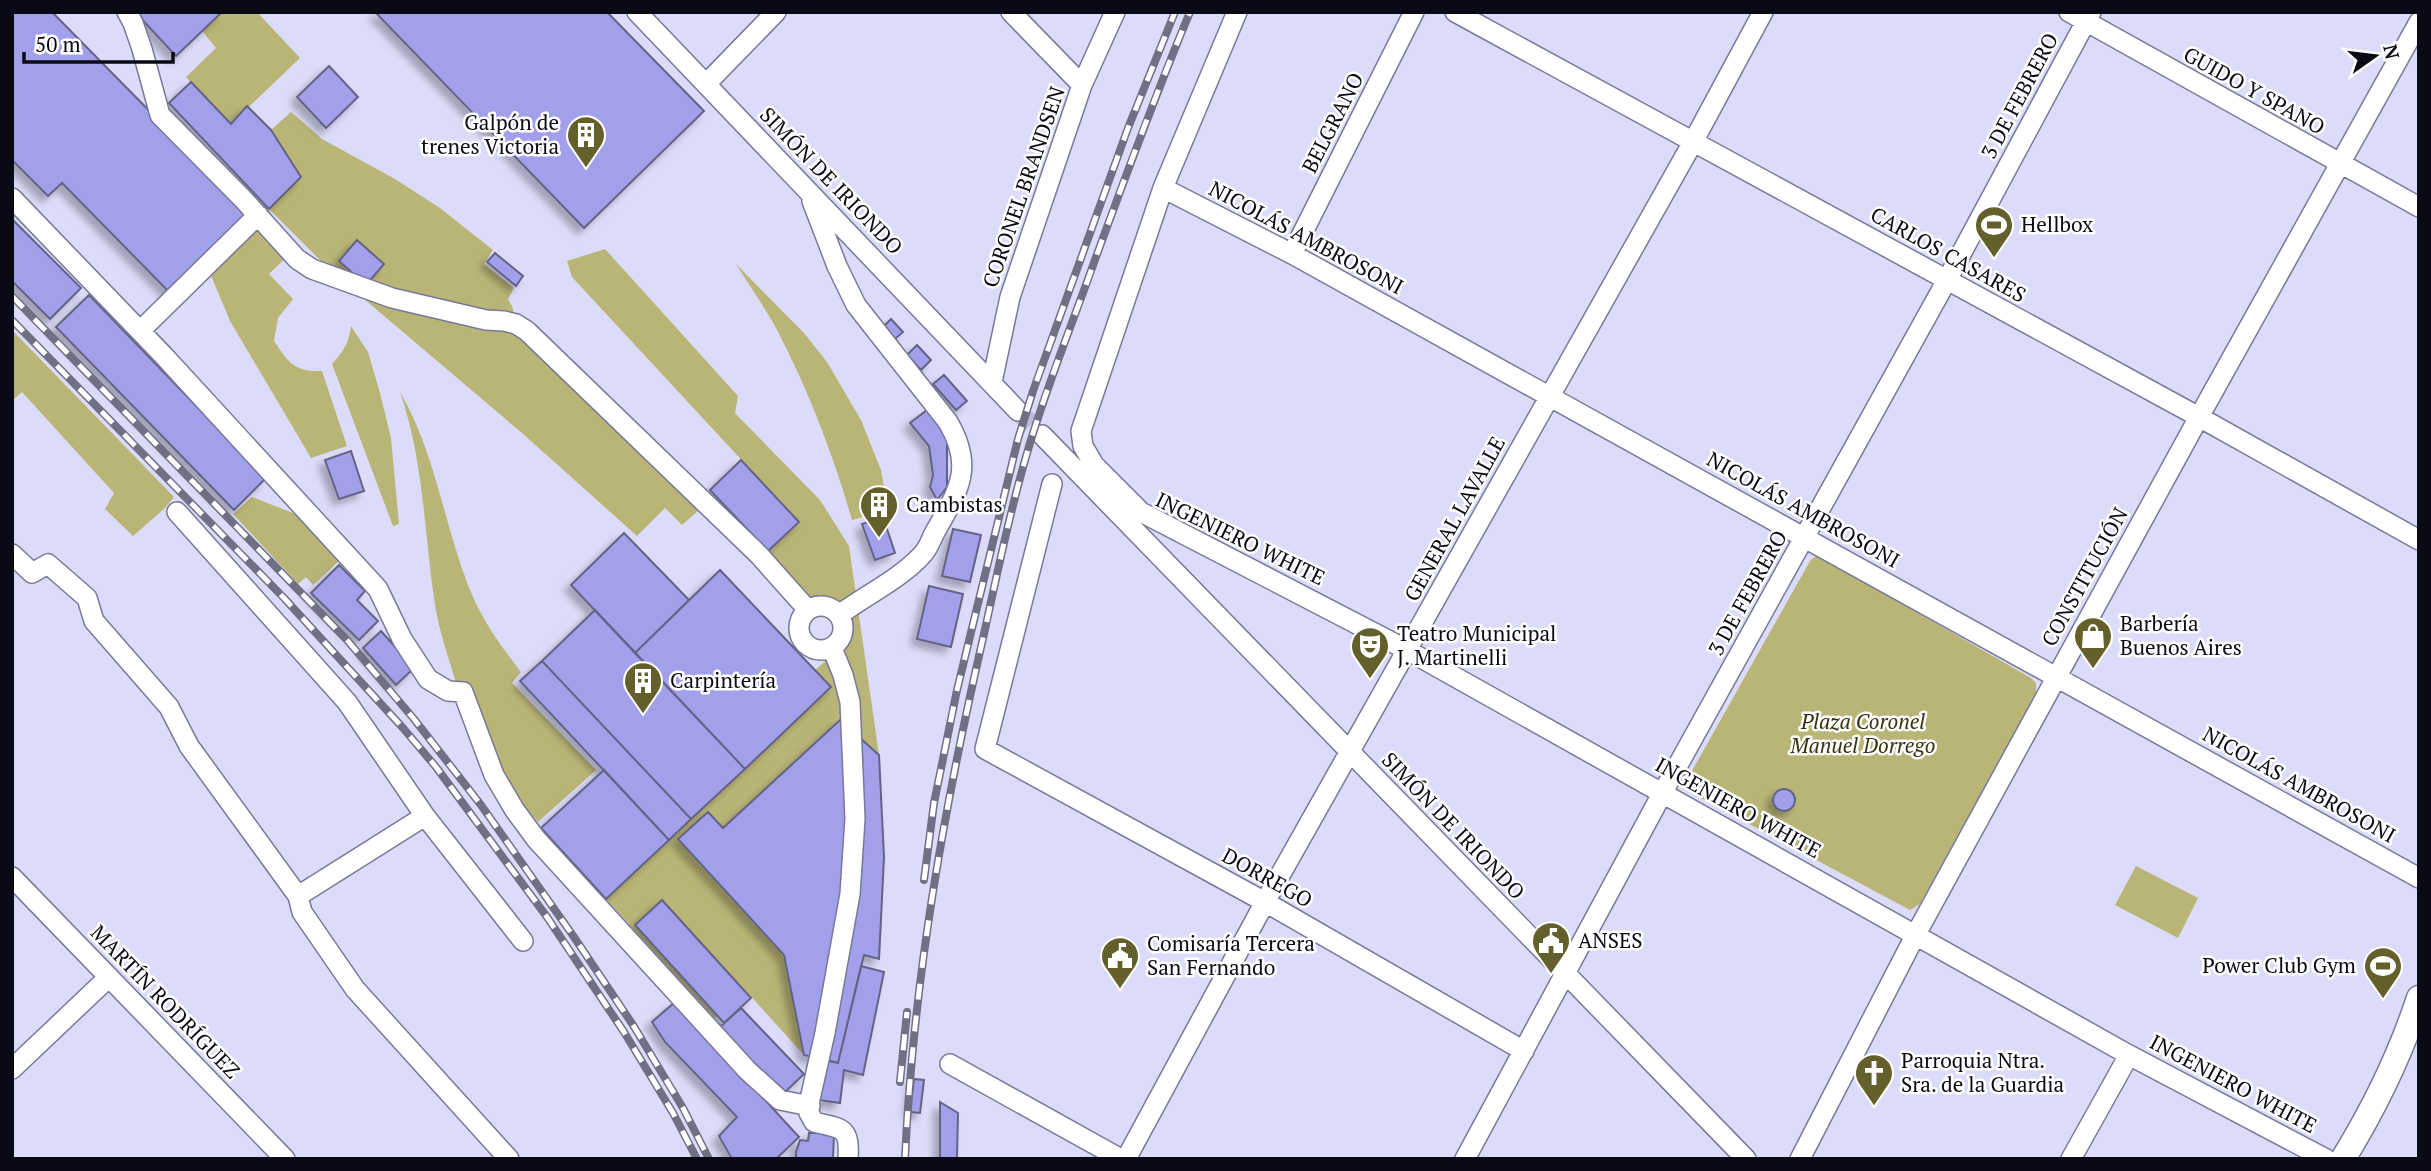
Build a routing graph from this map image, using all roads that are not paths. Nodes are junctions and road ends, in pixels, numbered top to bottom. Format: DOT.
graph roads {
  1 [pos="127,12"];
  2 [pos="637,12"];
  3 [pos="776,12"];
  4 [pos="1011,12"];
  5 [pos="1115,12"];
  6 [pos="1237,12"];
  7 [pos="1415,12"];
  8 [pos="1455,12"];
  9 [pos="1763,12"];
  10 [pos="2082,15"];
  11 [pos="2419,22"];
  12 [pos="706,84"];
  13 [pos="1082,85"];
  14 [pos="1693,142"];
  15 [pos="2341,165"];
  16 [pos="1163,188"];
  17 [pos="807,190"];
  18 [pos="12,198"];
  19 [pos="2419,207"];
  20 [pos="258,215"];
  21 [pos="1292,254"];
  22 [pos="1947,280"];
  23 [pos="140,331"];
  24 [pos="992,382"];
  25 [pos="1550,397"];
  26 [pos="1018,411"];
  27 [pos="2199,417"];
  28 [pos="1042,435"];
  29 [pos="1052,484"];
  30 [pos="177,512"];
  31 [pos="1135,518"];
  32 [pos="1805,537"];
  33 [pos="2419,540"];
  34 [pos="12,554"];
  35 [pos="808,610"];
  36 [pos="839,615"];
  37 [pos="832,648"];
  38 [pos="1407,650"];
  39 [pos="2056,677"];
  40 [pos="1349,752"];
  41 [pos="1663,792"];
  42 [pos="425,816"];
  43 [pos="12,877"];
  44 [pos="2419,878"];
  45 [pos="299,896"];
  46 [pos="1265,902"];
  47 [pos="1916,934"];
  48 [pos="523,941"];
  49 [pos="1566,974"];
  50 [pos="109,977"];
  51 [pos="2419,998"];
  52 [pos="1524,1051"];
  53 [pos="2129,1055"];
  54 [pos="950,1064"];
  55 [pos="12,1069"];
  56 [pos="810,1106"];
  57 [pos="285,1159"];
  58 [pos="509,1159"];
  59 [pos="848,1159"];
  60 [pos="1123,1159"];
  61 [pos="1465,1159"];
  62 [pos="1745,1159"];
  63 [pos="1800,1159"];
  64 [pos="2071,1159"];
  65 [pos="2326,1159"];
  66 [pos="2343,1159"];
  1 -- 20 [label="street"];
  2 -- 12 [label="street, SIMÓN DE IRIONDO"];
  3 -- 12 [label="street"];
  4 -- 13 [label="street"];
  5 -- 13 [label="street, CORONEL BRANDSEN"];
  6 -- 16 [label="street"];
  7 -- 21 [label="street, BELGRANO"];
  8 -- 14 [label="street, CARLOS CASARES"];
  9 -- 14 [label="street, GENERAL LAVALLE"];
  10 -- 15 [label="street, GUIDO Y SPANO"];
  10 -- 22 [label="street, 3 DE FEBRERO"];
  11 -- 15 [label="street, CONSTITUCIÓN"];
  12 -- 17 [label="street, SIMÓN DE IRIONDO"];
  13 -- 24 [label="street, CORONEL BRANDSEN"];
  14 -- 22 [label="street, CARLOS CASARES"];
  14 -- 25 [label="street, GENERAL LAVALLE"];
  15 -- 19 [label="street, GUIDO Y SPANO"];
  15 -- 27 [label="street, CONSTITUCIÓN"];
  16 -- 21 [label="street, NICOLÁS AMBROSONI"];
  16 -- 31 [label="street, SIMÓN DE IRIONDO"];
  17 -- 24 [label="street, SIMÓN DE IRIONDO"];
  17 -- 36 [label="street"];
  18 -- 23 [label="street"];
  20 -- 23 [label="street"];
  20 -- 35 [label="street"];
  21 -- 25 [label="street, NICOLÁS AMBROSONI"];
  22 -- 27 [label="street, CARLOS CASARES"];
  22 -- 32 [label="street, 3 DE FEBRERO"];
  23 -- 56 [label="street"];
  24 -- 26 [label="street, SIMÓN DE IRIONDO"];
  25 -- 32 [label="street, NICOLÁS AMBROSONI"];
  25 -- 38 [label="street, GENERAL LAVALLE"];
  27 -- 33 [label="street, CARLOS CASARES"];
  27 -- 39 [label="street, CONSTITUCIÓN"];
  28 -- 31 [label="street"];
  29 -- 46 [label="street, DORREGO"];
  30 -- 42 [label="street"];
  31 -- 38 [label="street, INGENIERO WHITE"];
  31 -- 40 [label="street, SIMÓN DE IRIONDO"];
  32 -- 39 [label="street, NICOLÁS AMBROSONI"];
  32 -- 41 [label="street, 3 DE FEBRERO"];
  34 -- 45 [label="street"];
  35 -- 36 [label="street"];
  35 -- 37 [label="street"];
  36 -- 37 [label="street"];
  37 -- 56 [label="street"];
  38 -- 40 [label="street, GENERAL LAVALLE"];
  38 -- 41 [label="street, INGENIERO WHITE"];
  39 -- 44 [label="street, NICOLÁS AMBROSONI"];
  39 -- 47 [label="street, CONSTITUCIÓN"];
  40 -- 46 [label="street, GENERAL LAVALLE"];
  40 -- 49 [label="street, SIMÓN DE IRIONDO"];
  41 -- 47 [label="street, INGENIERO WHITE"];
  41 -- 49 [label="street, 3 DE FEBRERO"];
  42 -- 45 [label="street"];
  42 -- 48 [label="street"];
  43 -- 50 [label="street, MARTÍN RODRÍGUEZ"];
  45 -- 58 [label="street"];
  46 -- 52 [label="street, DORREGO"];
  46 -- 60 [label="street, GENERAL LAVALLE"];
  47 -- 53 [label="street, INGENIERO WHITE"];
  47 -- 63 [label="street, CONSTITUCIÓN"];
  49 -- 52 [label="street, 3 DE FEBRERO"];
  49 -- 62 [label="street, SIMÓN DE IRIONDO"];
  50 -- 55 [label="street"];
  50 -- 57 [label="street, MARTÍN RODRÍGUEZ"];
  51 -- 66 [label="main road"];
  52 -- 61 [label="street, 3 DE FEBRERO"];
  53 -- 64 [label="street"];
  53 -- 65 [label="street, INGENIERO WHITE"];
  54 -- 60 [label="street"];
  56 -- 59 [label="street"];
}
